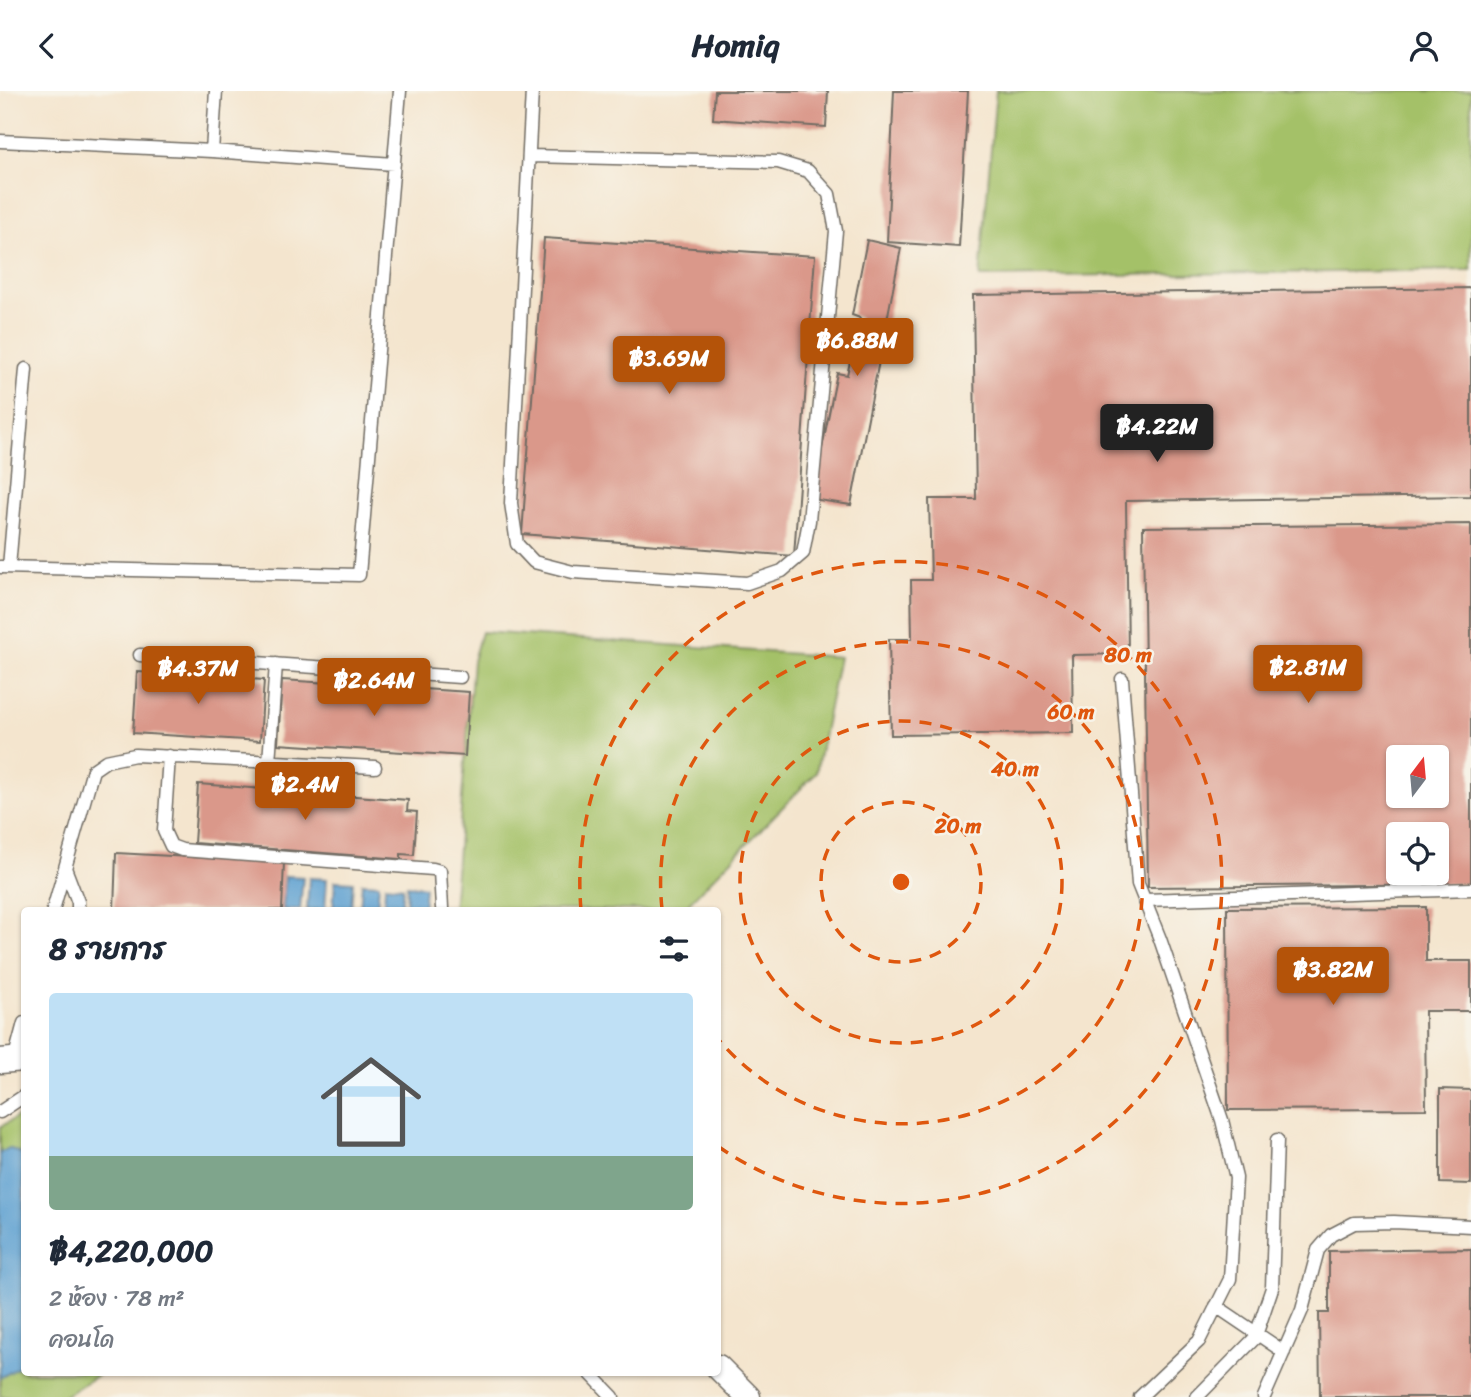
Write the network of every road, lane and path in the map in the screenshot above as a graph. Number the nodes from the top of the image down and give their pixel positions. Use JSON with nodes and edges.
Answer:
{"nodes":[{"id":1,"x":216,"y":91,"type":"edge"},
{"id":2,"x":400,"y":91,"type":"edge"},
{"id":3,"x":533,"y":91,"type":"edge"},
{"id":4,"x":0,"y":141,"type":"edge"},
{"id":5,"x":212,"y":151,"type":"junction"},
{"id":6,"x":529,"y":156,"type":"junction"},
{"id":7,"x":394,"y":164,"type":"junction"},
{"id":8,"x":26,"y":369,"type":"dead end"},
{"id":9,"x":4,"y":567,"type":"edge"},
{"id":10,"x":140,"y":655,"type":"dead end"},
{"id":11,"x":276,"y":664,"type":"junction"},
{"id":12,"x":460,"y":677,"type":"dead end"},
{"id":13,"x":1122,"y":679,"type":"dead end"},
{"id":14,"x":170,"y":756,"type":"junction"},
{"id":15,"x":269,"y":762,"type":"junction"},
{"id":16,"x":374,"y":768,"type":"dead end"},
{"id":17,"x":65,"y":867,"type":"junction"},
{"id":18,"x":1471,"y":889,"type":"edge"},
{"id":19,"x":1145,"y":900,"type":"junction"},
{"id":20,"x":55,"y":907,"type":"edge"},
{"id":21,"x":78,"y":907,"type":"edge"},
{"id":22,"x":442,"y":907,"type":"edge"},
{"id":23,"x":21,"y":1033,"type":"edge"},
{"id":24,"x":13,"y":1060,"type":"edge"},
{"id":25,"x":21,"y":1098,"type":"edge"},
{"id":26,"x":0,"y":1112,"type":"edge"},
{"id":27,"x":1277,"y":1140,"type":"dead end"},
{"id":28,"x":1471,"y":1226,"type":"edge"},
{"id":29,"x":1216,"y":1307,"type":"junction"},
{"id":30,"x":1257,"y":1334,"type":"junction"},
{"id":31,"x":1284,"y":1352,"type":"junction"},
{"id":32,"x":721,"y":1370,"type":"edge"},
{"id":33,"x":593,"y":1376,"type":"edge"},
{"id":34,"x":613,"y":1397,"type":"edge"},
{"id":35,"x":748,"y":1397,"type":"edge"},
{"id":36,"x":1140,"y":1397,"type":"edge"},
{"id":37,"x":1197,"y":1397,"type":"edge"},
{"id":38,"x":1264,"y":1397,"type":"edge"}],
"edges":[{"from":1,"to":5,"type":"lane"},
{"from":2,"to":7,"type":"lane"},
{"from":3,"to":6,"type":"lane"},
{"from":4,"to":5,"type":"lane"},
{"from":5,"to":7,"type":"lane"},
{"from":6,"to":6,"type":"lane"},
{"from":7,"to":9,"type":"lane"},
{"from":8,"to":9,"type":"lane"},
{"from":10,"to":11,"type":"lane"},
{"from":11,"to":12,"type":"lane"},
{"from":11,"to":15,"type":"lane"},
{"from":13,"to":19,"type":"lane"},
{"from":14,"to":15,"type":"lane"},
{"from":14,"to":17,"type":"lane"},
{"from":14,"to":22,"type":"lane"},
{"from":15,"to":16,"type":"lane"},
{"from":17,"to":20,"type":"lane"},
{"from":17,"to":21,"type":"lane"},
{"from":18,"to":19,"type":"lane"},
{"from":19,"to":29,"type":"lane"},
{"from":23,"to":24,"type":"lane"},
{"from":25,"to":26,"type":"lane"},
{"from":27,"to":30,"type":"lane"},
{"from":28,"to":31,"type":"lane"},
{"from":29,"to":30,"type":"lane"},
{"from":29,"to":36,"type":"lane"},
{"from":30,"to":31,"type":"lane"},
{"from":30,"to":37,"type":"lane"},
{"from":31,"to":38,"type":"lane"},
{"from":32,"to":35,"type":"street"},
{"from":33,"to":34,"type":"lane"}]}
